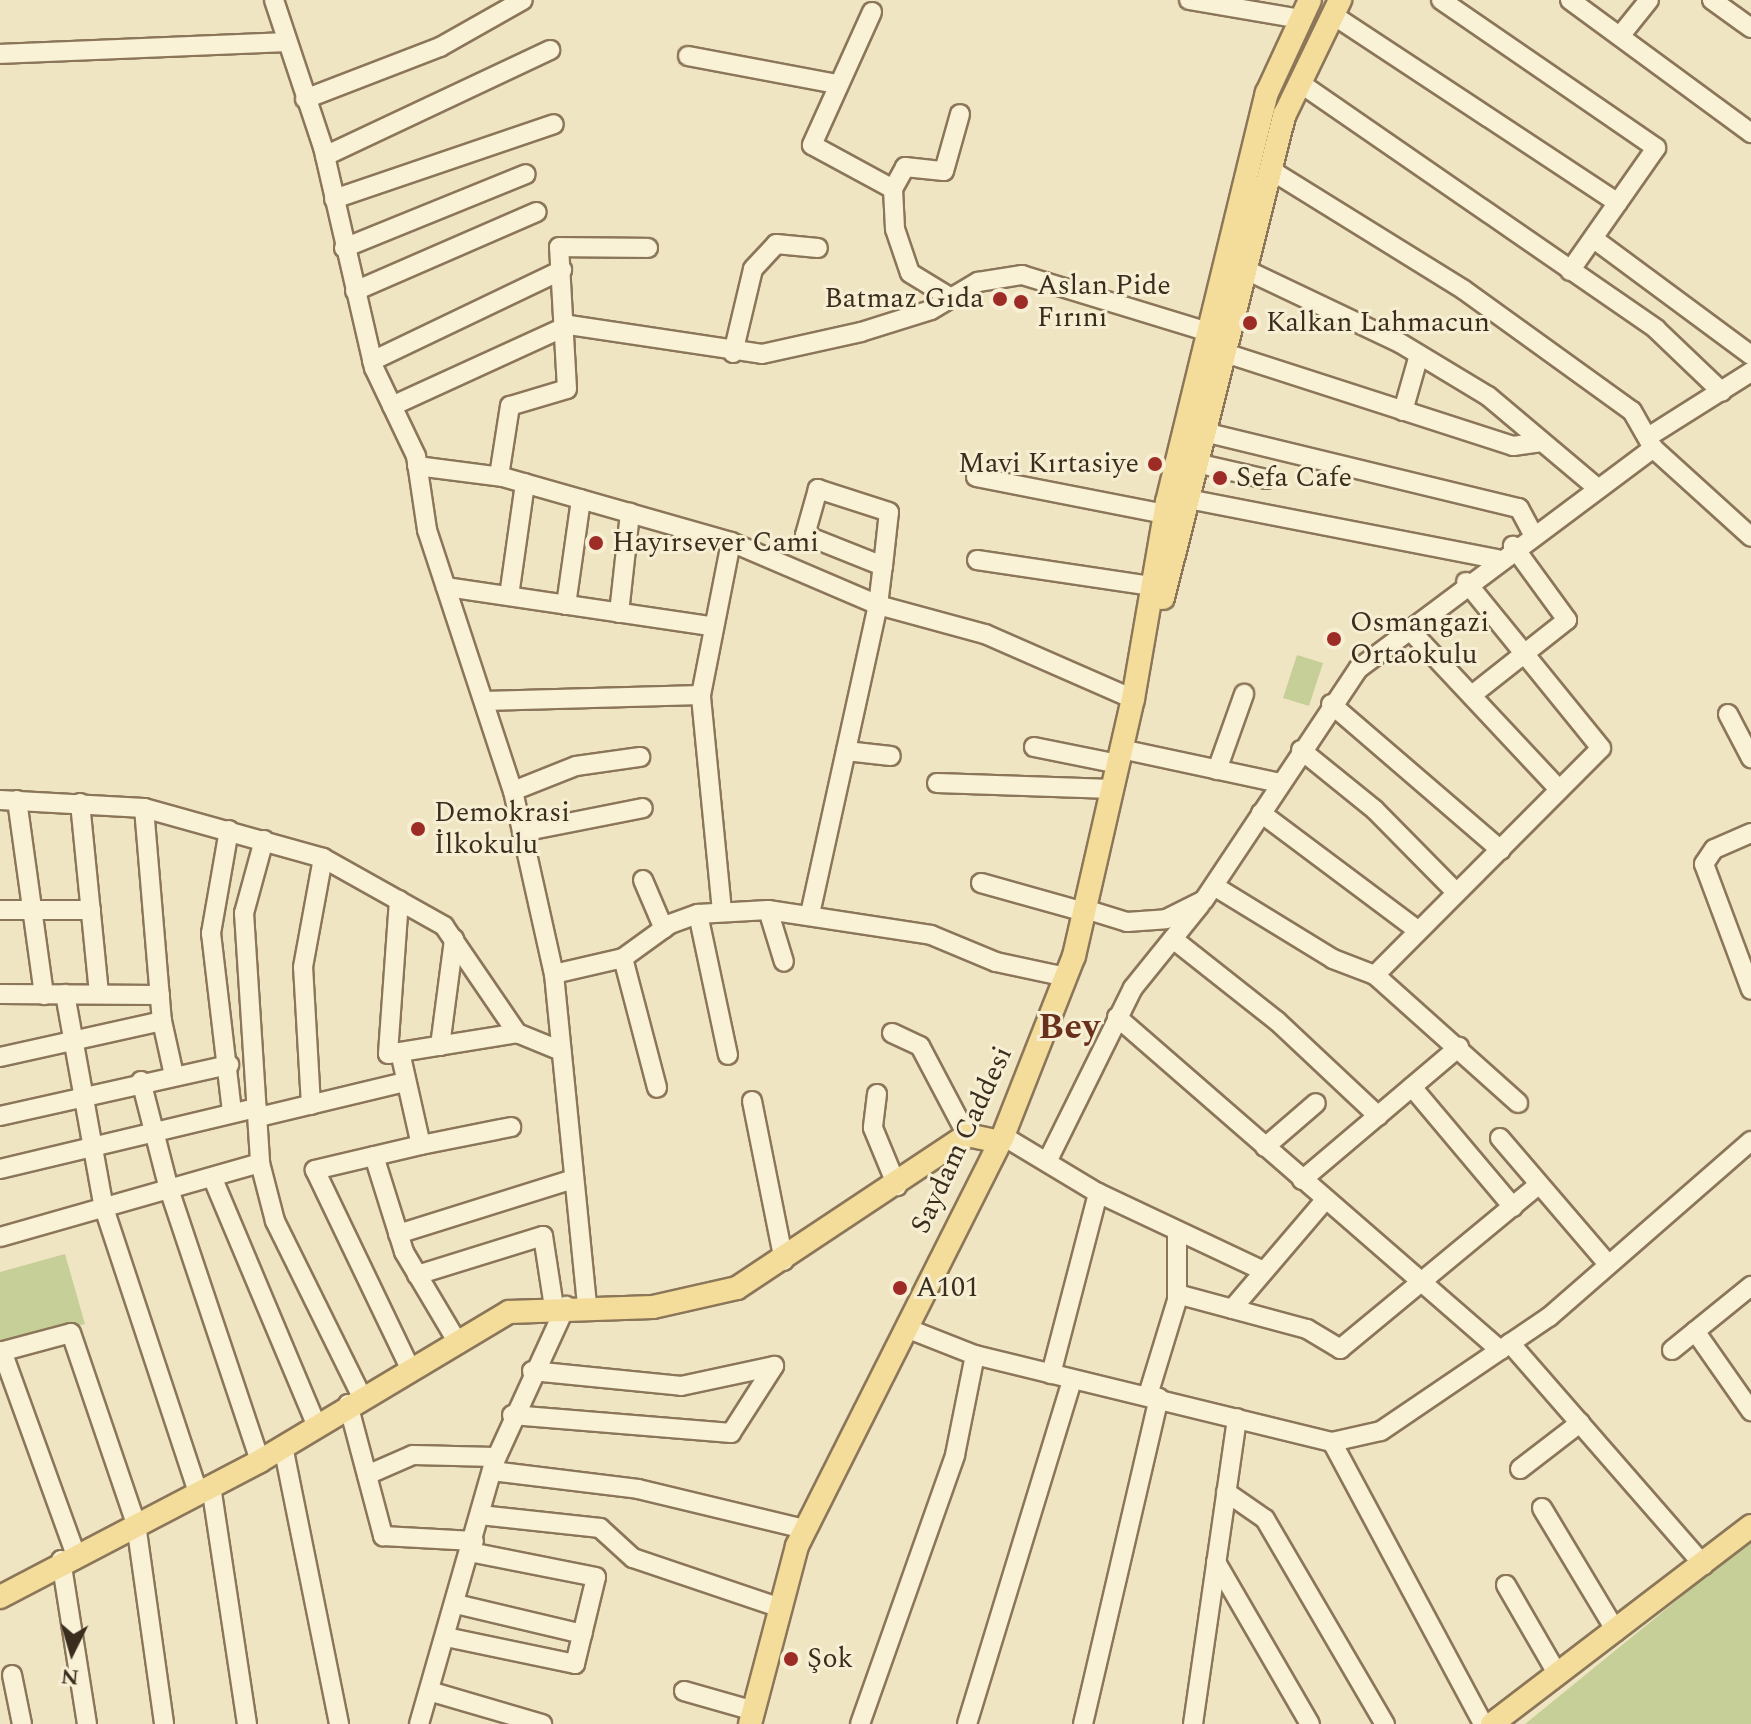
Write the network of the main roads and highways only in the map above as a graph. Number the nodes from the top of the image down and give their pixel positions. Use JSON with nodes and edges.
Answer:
{"nodes":[{"id":1,"x":1336,"y":7,"type":"edge"},
{"id":2,"x":1306,"y":10,"type":"edge"},
{"id":3,"x":1133,"y":699,"type":"junction"},
{"id":4,"x":1001,"y":1139,"type":"junction"},
{"id":5,"x":1751,"y":1526,"type":"edge"},
{"id":6,"x":1,"y":1593,"type":"edge"},
{"id":7,"x":752,"y":1718,"type":"edge"},
{"id":8,"x":1501,"y":1720,"type":"edge"}],
"edges":[{"from":1,"to":3,"type":"main road"},
{"from":2,"to":3,"type":"main road"},
{"from":3,"to":4,"type":"main road","name":"Saydam Caddesi"},
{"from":4,"to":6,"type":"main road"},
{"from":4,"to":7,"type":"main road","name":"Saydam Caddesi"},
{"from":5,"to":8,"type":"main road"}]}
